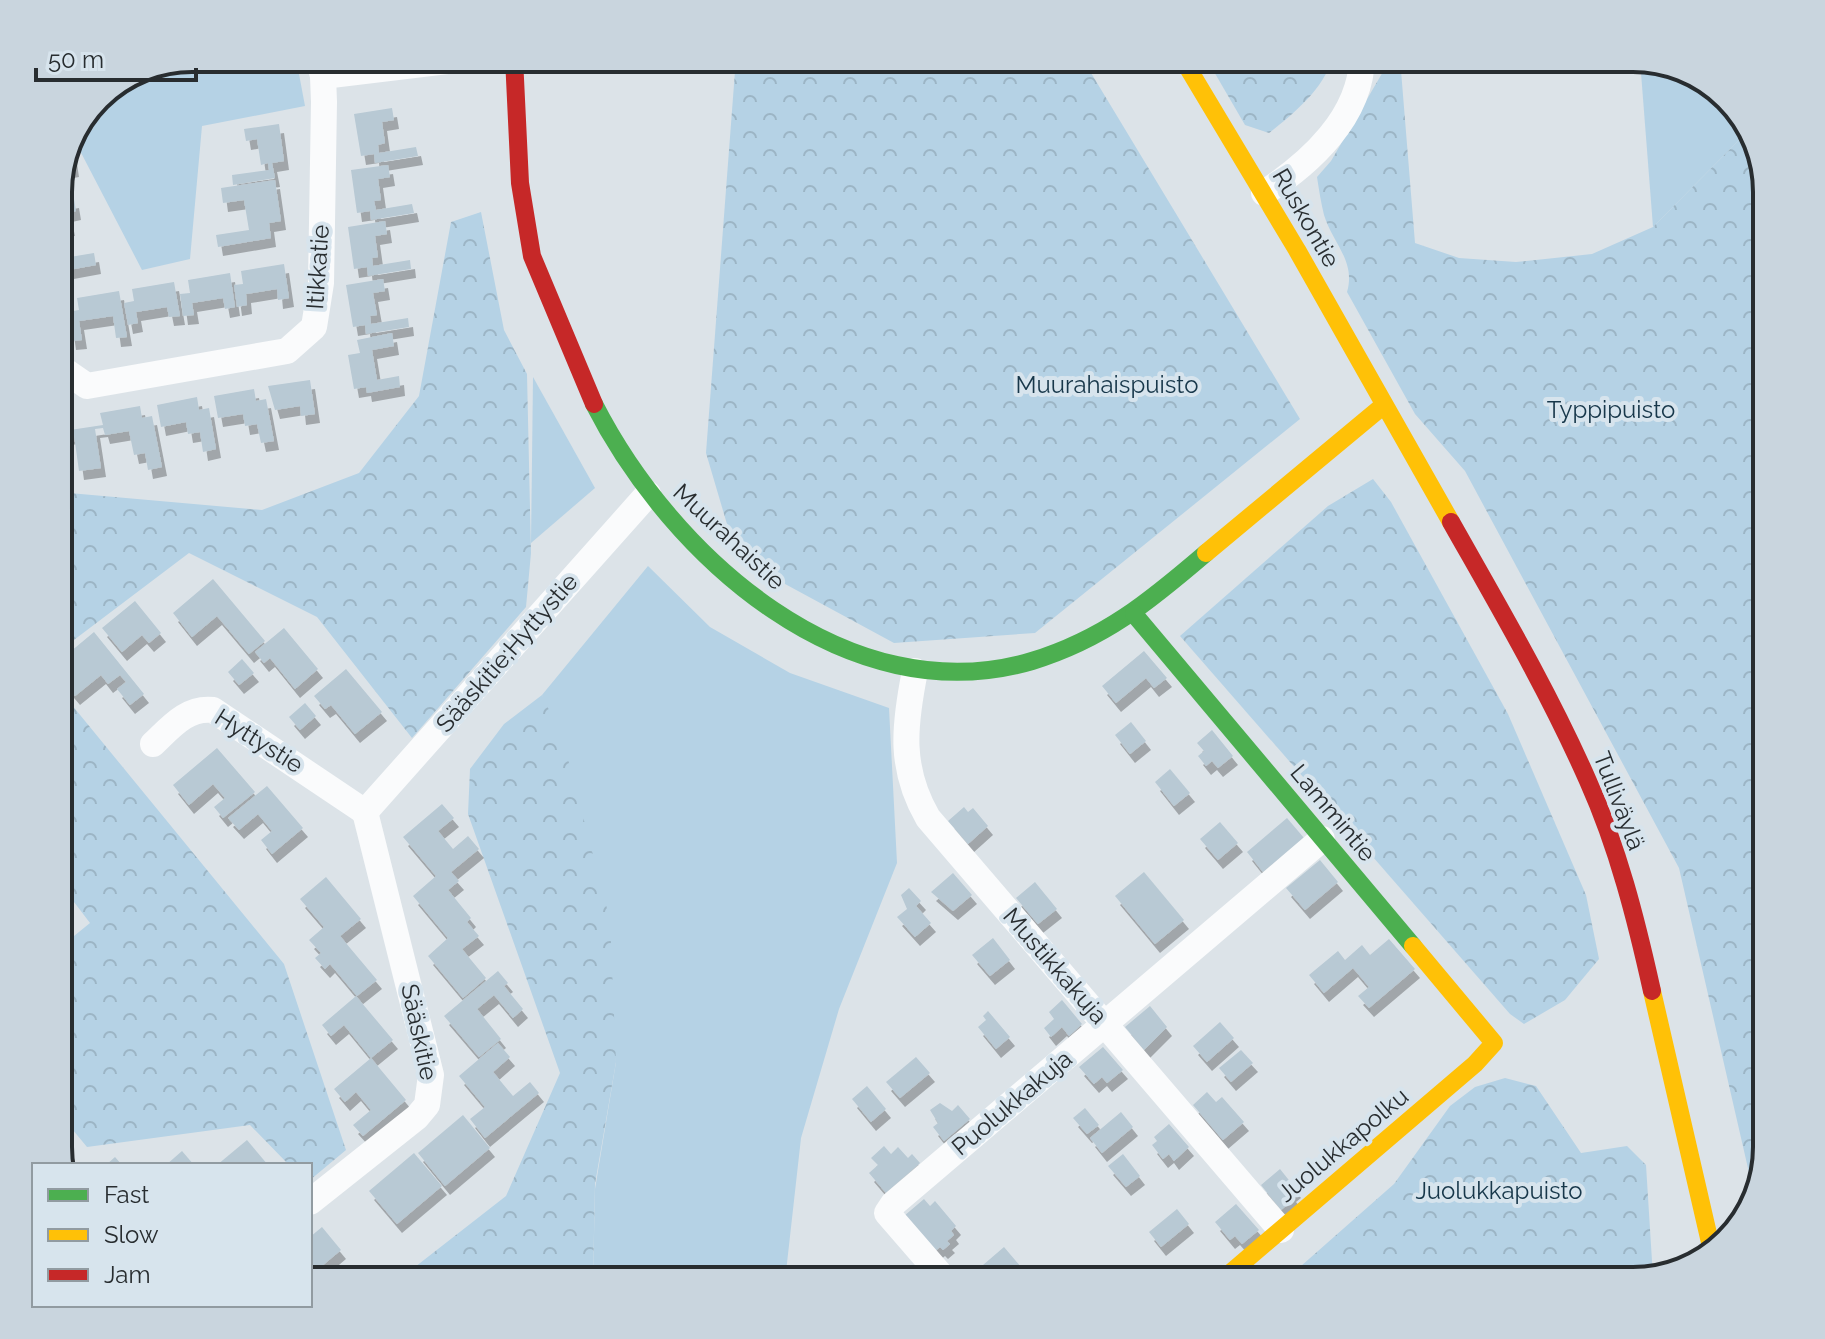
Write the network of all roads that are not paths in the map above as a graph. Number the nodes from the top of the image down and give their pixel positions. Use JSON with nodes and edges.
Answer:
{"nodes":[{"id":1,"x":321,"y":72,"type":"edge"},
{"id":2,"x":514,"y":72,"type":"edge"},
{"id":3,"x":1191,"y":72,"type":"edge"},
{"id":4,"x":1362,"y":72,"type":"edge"},
{"id":5,"x":1264,"y":193,"type":"junction"},
{"id":6,"x":72,"y":376,"type":"edge"},
{"id":7,"x":1384,"y":405,"type":"junction"},
{"id":8,"x":648,"y":494,"type":"junction"},
{"id":9,"x":1134,"y":614,"type":"junction"},
{"id":10,"x":915,"y":671,"type":"junction"},
{"id":11,"x":153,"y":744,"type":"dead end"},
{"id":12,"x":365,"y":812,"type":"junction"},
{"id":13,"x":1322,"y":839,"type":"junction"},
{"id":14,"x":1105,"y":1024,"type":"junction"},
{"id":15,"x":1494,"y":1043,"type":"joint"},
{"id":16,"x":312,"y":1200,"type":"edge"},
{"id":17,"x":1281,"y":1230,"type":"junction"},
{"id":18,"x":1709,"y":1239,"type":"edge"},
{"id":19,"x":934,"y":1267,"type":"edge"},
{"id":20,"x":1237,"y":1267,"type":"edge"}],
"edges":[{"from":1,"to":6,"type":"street","name":"Itikkatie"},
{"from":2,"to":8,"type":"street","name":"Muurahaistie"},
{"from":3,"to":5,"type":"street","name":"Ruskontie"},
{"from":4,"to":5,"type":"street"},
{"from":5,"to":7,"type":"street","name":"Ruskontie"},
{"from":7,"to":9,"type":"street","name":"Muurahaistie"},
{"from":7,"to":18,"type":"street","name":"Tulliväylä"},
{"from":8,"to":10,"type":"street","name":"Muurahaistie"},
{"from":8,"to":12,"type":"street","name":"Sääskitie;Hyttystie"},
{"from":9,"to":10,"type":"street","name":"Muurahaistie"},
{"from":9,"to":13,"type":"street","name":"Lammintie"},
{"from":10,"to":14,"type":"street","name":"Mustikkakuja"},
{"from":11,"to":12,"type":"street","name":"Hyttystie"},
{"from":12,"to":16,"type":"street","name":"Sääskitie"},
{"from":13,"to":14,"type":"street","name":"Puolukkakuja"},
{"from":13,"to":15,"type":"street","name":"Lammintie"},
{"from":14,"to":17,"type":"street","name":"Mustikkakuja"},
{"from":14,"to":19,"type":"street","name":"Puolukkakuja"},
{"from":15,"to":17,"type":"street","name":"Juolukkapolku"},
{"from":17,"to":20,"type":"street","name":"Juolukkapolku"}]}
